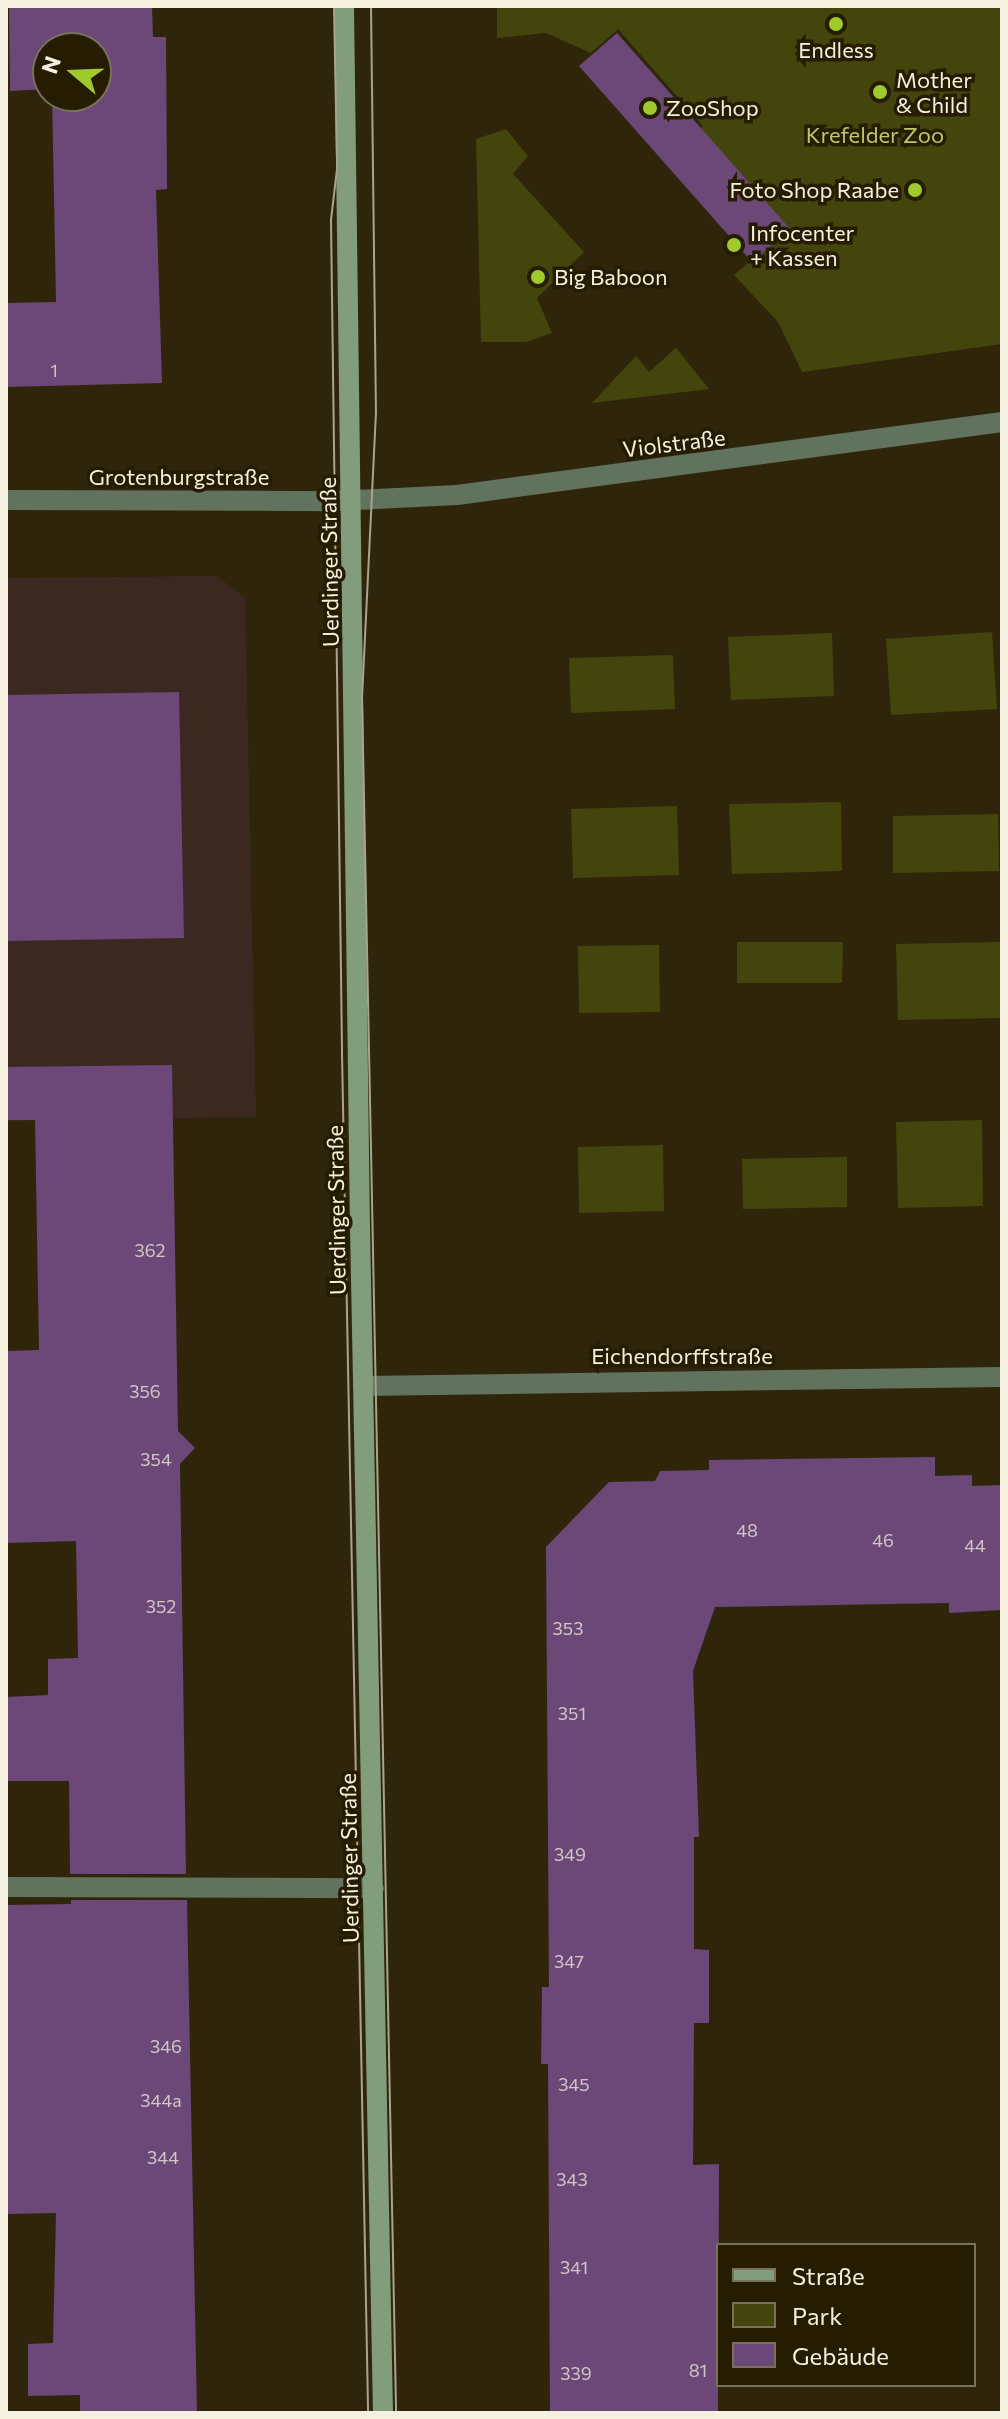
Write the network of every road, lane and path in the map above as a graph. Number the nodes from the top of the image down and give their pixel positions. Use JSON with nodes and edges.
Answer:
{"nodes":[{"id":1,"x":344,"y":6,"type":"edge"},
{"id":2,"x":1002,"y":422,"type":"edge"},
{"id":3,"x":6,"y":500,"type":"edge"},
{"id":4,"x":352,"y":500,"type":"junction"},
{"id":5,"x":1002,"y":1377,"type":"edge"},
{"id":6,"x":363,"y":1386,"type":"junction"},
{"id":7,"x":6,"y":1887,"type":"edge"},
{"id":8,"x":374,"y":1888,"type":"junction"},
{"id":9,"x":383,"y":2413,"type":"edge"}],
"edges":[{"from":1,"to":4,"type":"main road","name":"Uerdinger Straße"},
{"from":2,"to":4,"type":"street","name":"Violstraße"},
{"from":3,"to":4,"type":"street","name":"Grotenburgstraße"},
{"from":4,"to":6,"type":"main road","name":"Uerdinger Straße"},
{"from":5,"to":6,"type":"street","name":"Eichendorffstraße"},
{"from":6,"to":8,"type":"main road","name":"Uerdinger Straße"},
{"from":7,"to":8,"type":"street"},
{"from":8,"to":9,"type":"main road","name":"Uerdinger Straße"}]}
